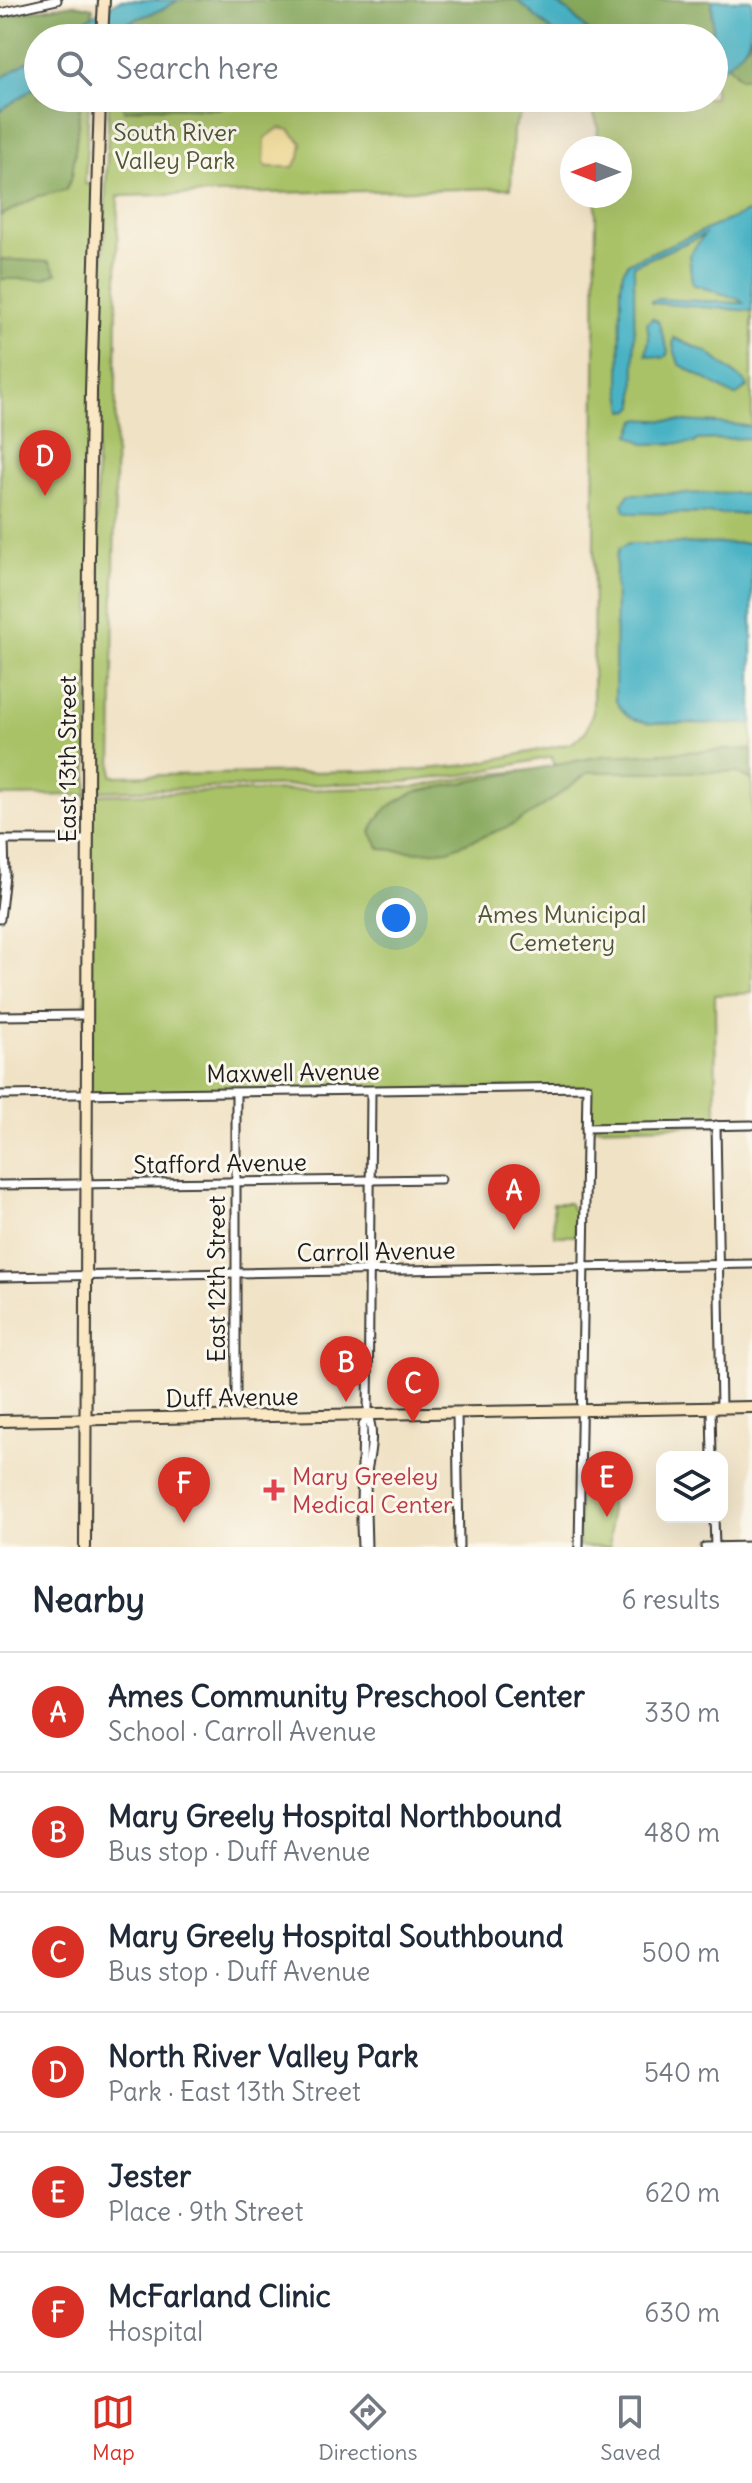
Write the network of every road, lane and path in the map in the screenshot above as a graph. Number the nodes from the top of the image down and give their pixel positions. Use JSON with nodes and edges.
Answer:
{"nodes":[{"id":1,"x":57,"y":0,"type":"edge"},
{"id":2,"x":104,"y":1,"type":"edge"},
{"id":3,"x":0,"y":13,"type":"edge"},
{"id":4,"x":103,"y":24,"type":"edge"},
{"id":5,"x":100,"y":112,"type":"edge"},
{"id":6,"x":2,"y":840,"type":"edge"},
{"id":7,"x":86,"y":840,"type":"junction"},
{"id":8,"x":0,"y":919,"type":"edge"},
{"id":9,"x":86,"y":1015,"type":"junction"},
{"id":10,"x":0,"y":1016,"type":"edge"},
{"id":11,"x":371,"y":1091,"type":"junction"},
{"id":12,"x":236,"y":1093,"type":"junction"},
{"id":13,"x":0,"y":1095,"type":"edge"},
{"id":14,"x":85,"y":1096,"type":"junction"},
{"id":15,"x":716,"y":1125,"type":"junction"},
{"id":16,"x":752,"y":1125,"type":"edge"},
{"id":17,"x":586,"y":1128,"type":"junction"},
{"id":18,"x":441,"y":1179,"type":"dead end"},
{"id":19,"x":370,"y":1180,"type":"junction"},
{"id":20,"x":236,"y":1181,"type":"junction"},
{"id":21,"x":0,"y":1185,"type":"edge"},
{"id":22,"x":85,"y":1186,"type":"junction"},
{"id":23,"x":752,"y":1264,"type":"edge"},
{"id":24,"x":719,"y":1265,"type":"junction"},
{"id":25,"x":584,"y":1267,"type":"junction"},
{"id":26,"x":370,"y":1271,"type":"junction"},
{"id":27,"x":236,"y":1274,"type":"junction"},
{"id":28,"x":0,"y":1277,"type":"edge"},
{"id":29,"x":85,"y":1278,"type":"junction"},
{"id":30,"x":752,"y":1407,"type":"edge"},
{"id":31,"x":716,"y":1408,"type":"junction"},
{"id":32,"x":579,"y":1411,"type":"junction"},
{"id":33,"x":457,"y":1413,"type":"junction"},
{"id":34,"x":368,"y":1415,"type":"junction"},
{"id":35,"x":236,"y":1417,"type":"junction"},
{"id":36,"x":84,"y":1420,"type":"junction"},
{"id":37,"x":0,"y":1421,"type":"edge"},
{"id":38,"x":712,"y":1451,"type":"edge"},
{"id":39,"x":364,"y":1507,"type":"junction"},
{"id":40,"x":714,"y":1523,"type":"edge"},
{"id":41,"x":752,"y":1546,"type":"edge"},
{"id":42,"x":85,"y":1547,"type":"edge"},
{"id":43,"x":365,"y":1547,"type":"edge"},
{"id":44,"x":459,"y":1547,"type":"edge"},
{"id":45,"x":579,"y":1547,"type":"edge"},
{"id":46,"x":705,"y":1547,"type":"edge"},
{"id":47,"x":715,"y":1547,"type":"edge"}],
"edges":[{"from":1,"to":3,"type":"street"},
{"from":2,"to":4,"type":"main road"},
{"from":5,"to":7,"type":"main road","name":"East 13th Street"},
{"from":6,"to":7,"type":"street"},
{"from":6,"to":8,"type":"street"},
{"from":7,"to":9,"type":"main road","name":"East 13th Street"},
{"from":9,"to":10,"type":"street"},
{"from":9,"to":14,"type":"main road","name":"East 13th Street"},
{"from":11,"to":12,"type":"street","name":"Maxwell Avenue"},
{"from":11,"to":17,"type":"street","name":"Maxwell Avenue"},
{"from":11,"to":19,"type":"street"},
{"from":12,"to":14,"type":"street","name":"Maxwell Avenue"},
{"from":12,"to":20,"type":"street","name":"East 12th Street"},
{"from":13,"to":14,"type":"street","name":"Maxwell Avenue"},
{"from":14,"to":22,"type":"main road","name":"East 13th Street"},
{"from":15,"to":16,"type":"street"},
{"from":15,"to":17,"type":"street"},
{"from":15,"to":24,"type":"street"},
{"from":17,"to":25,"type":"street"},
{"from":18,"to":19,"type":"street","name":"Stafford Avenue"},
{"from":19,"to":20,"type":"street","name":"Stafford Avenue"},
{"from":19,"to":26,"type":"street"},
{"from":20,"to":22,"type":"street","name":"Stafford Avenue"},
{"from":20,"to":27,"type":"street","name":"East 12th Street"},
{"from":21,"to":22,"type":"street","name":"Stafford Avenue"},
{"from":22,"to":29,"type":"main road","name":"East 13th Street"},
{"from":23,"to":24,"type":"street","name":"Carroll Avenue"},
{"from":24,"to":25,"type":"street","name":"Carroll Avenue"},
{"from":24,"to":31,"type":"street"},
{"from":25,"to":26,"type":"street","name":"Carroll Avenue"},
{"from":25,"to":32,"type":"street"},
{"from":26,"to":27,"type":"street","name":"Carroll Avenue"},
{"from":26,"to":34,"type":"street"},
{"from":27,"to":29,"type":"street","name":"Carroll Avenue"},
{"from":27,"to":35,"type":"street","name":"East 12th Street"},
{"from":28,"to":29,"type":"street","name":"Carroll Avenue"},
{"from":29,"to":36,"type":"main road","name":"East 13th Street"},
{"from":30,"to":31,"type":"main road","name":"Duff Avenue"},
{"from":31,"to":32,"type":"main road","name":"Duff Avenue"},
{"from":31,"to":38,"type":"street"},
{"from":32,"to":33,"type":"main road","name":"Duff Avenue"},
{"from":32,"to":45,"type":"street"},
{"from":33,"to":34,"type":"main road","name":"Duff Avenue"},
{"from":33,"to":44,"type":"street"},
{"from":34,"to":35,"type":"main road","name":"Duff Avenue"},
{"from":34,"to":39,"type":"street"},
{"from":35,"to":36,"type":"main road","name":"Duff Avenue"},
{"from":36,"to":37,"type":"main road","name":"Duff Avenue"},
{"from":36,"to":42,"type":"main road","name":"East 13th Street"},
{"from":39,"to":43,"type":"street"},
{"from":39,"to":43,"type":"street"},
{"from":40,"to":47,"type":"street"},
{"from":41,"to":47,"type":"street"},
{"from":46,"to":47,"type":"street"}]}
